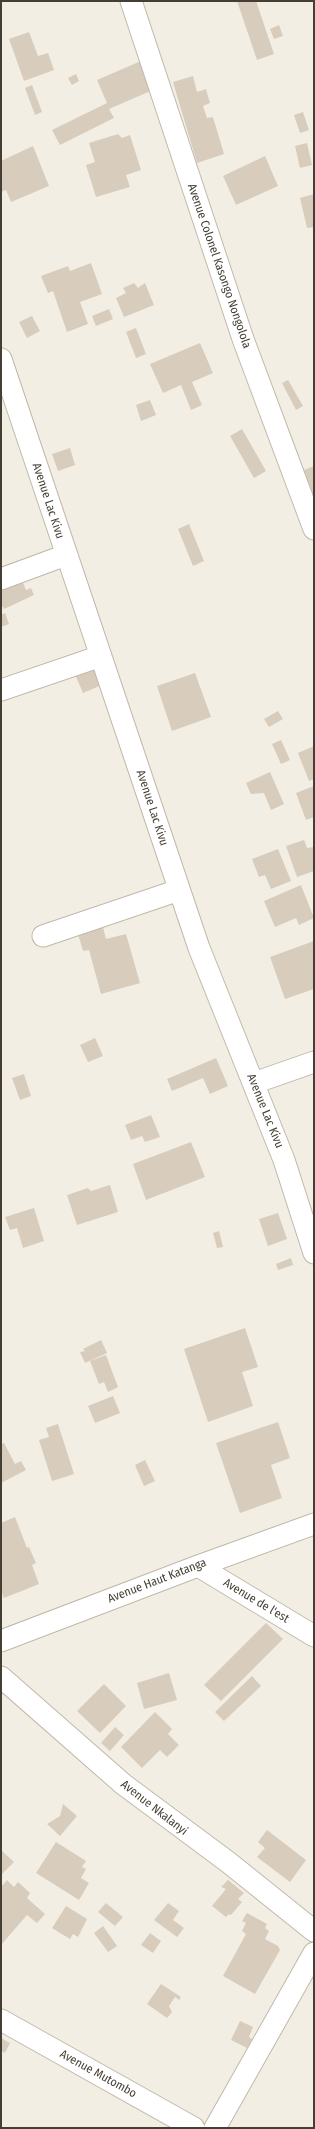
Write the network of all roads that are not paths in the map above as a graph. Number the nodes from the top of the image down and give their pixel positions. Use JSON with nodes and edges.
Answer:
{"nodes":[{"id":1,"x":131,"y":1,"type":"edge"},
{"id":2,"x":1,"y":359,"type":"edge"},
{"id":3,"x":9,"y":408,"type":"edge"},
{"id":4,"x":314,"y":529,"type":"edge"},
{"id":5,"x":66,"y":555,"type":"junction"},
{"id":6,"x":1,"y":579,"type":"edge"},
{"id":7,"x":101,"y":656,"type":"junction"},
{"id":8,"x":1,"y":690,"type":"edge"},
{"id":9,"x":179,"y":890,"type":"junction"},
{"id":10,"x":43,"y":936,"type":"dead end"},
{"id":11,"x":314,"y":1062,"type":"edge"},
{"id":12,"x":254,"y":1083,"type":"junction"},
{"id":13,"x":314,"y":1253,"type":"edge"},
{"id":14,"x":314,"y":1524,"type":"edge"},
{"id":15,"x":198,"y":1566,"type":"junction"},
{"id":16,"x":314,"y":1636,"type":"edge"},
{"id":17,"x":1,"y":1641,"type":"edge"},
{"id":18,"x":1,"y":1677,"type":"edge"},
{"id":19,"x":314,"y":1931,"type":"edge"},
{"id":20,"x":314,"y":1953,"type":"edge"},
{"id":21,"x":1,"y":2020,"type":"edge"},
{"id":22,"x":194,"y":2128,"type":"edge"},
{"id":23,"x":215,"y":2128,"type":"edge"}],
"edges":[{"from":1,"to":4,"type":"street","name":"Avenue Colonel Kasongo Nongolola"},
{"from":2,"to":3,"type":"street","name":"Avenue Lac Kivu"},
{"from":3,"to":5,"type":"street","name":"Avenue Lac Kivu"},
{"from":5,"to":6,"type":"street"},
{"from":5,"to":7,"type":"street","name":"Avenue Lac Kivu"},
{"from":7,"to":8,"type":"street"},
{"from":7,"to":9,"type":"street","name":"Avenue Lac Kivu"},
{"from":9,"to":10,"type":"street"},
{"from":9,"to":12,"type":"street","name":"Avenue Lac Kivu"},
{"from":11,"to":12,"type":"street"},
{"from":12,"to":13,"type":"street","name":"Avenue Lac Kivu"},
{"from":14,"to":15,"type":"street","name":"Avenue Haut Katanga"},
{"from":15,"to":16,"type":"street","name":"Avenue de l'est"},
{"from":15,"to":17,"type":"street","name":"Avenue Haut Katanga"},
{"from":18,"to":19,"type":"street","name":"Avenue Nkalanyi"},
{"from":20,"to":23,"type":"street"},
{"from":21,"to":22,"type":"street","name":"Avenue Mutombo"}]}
